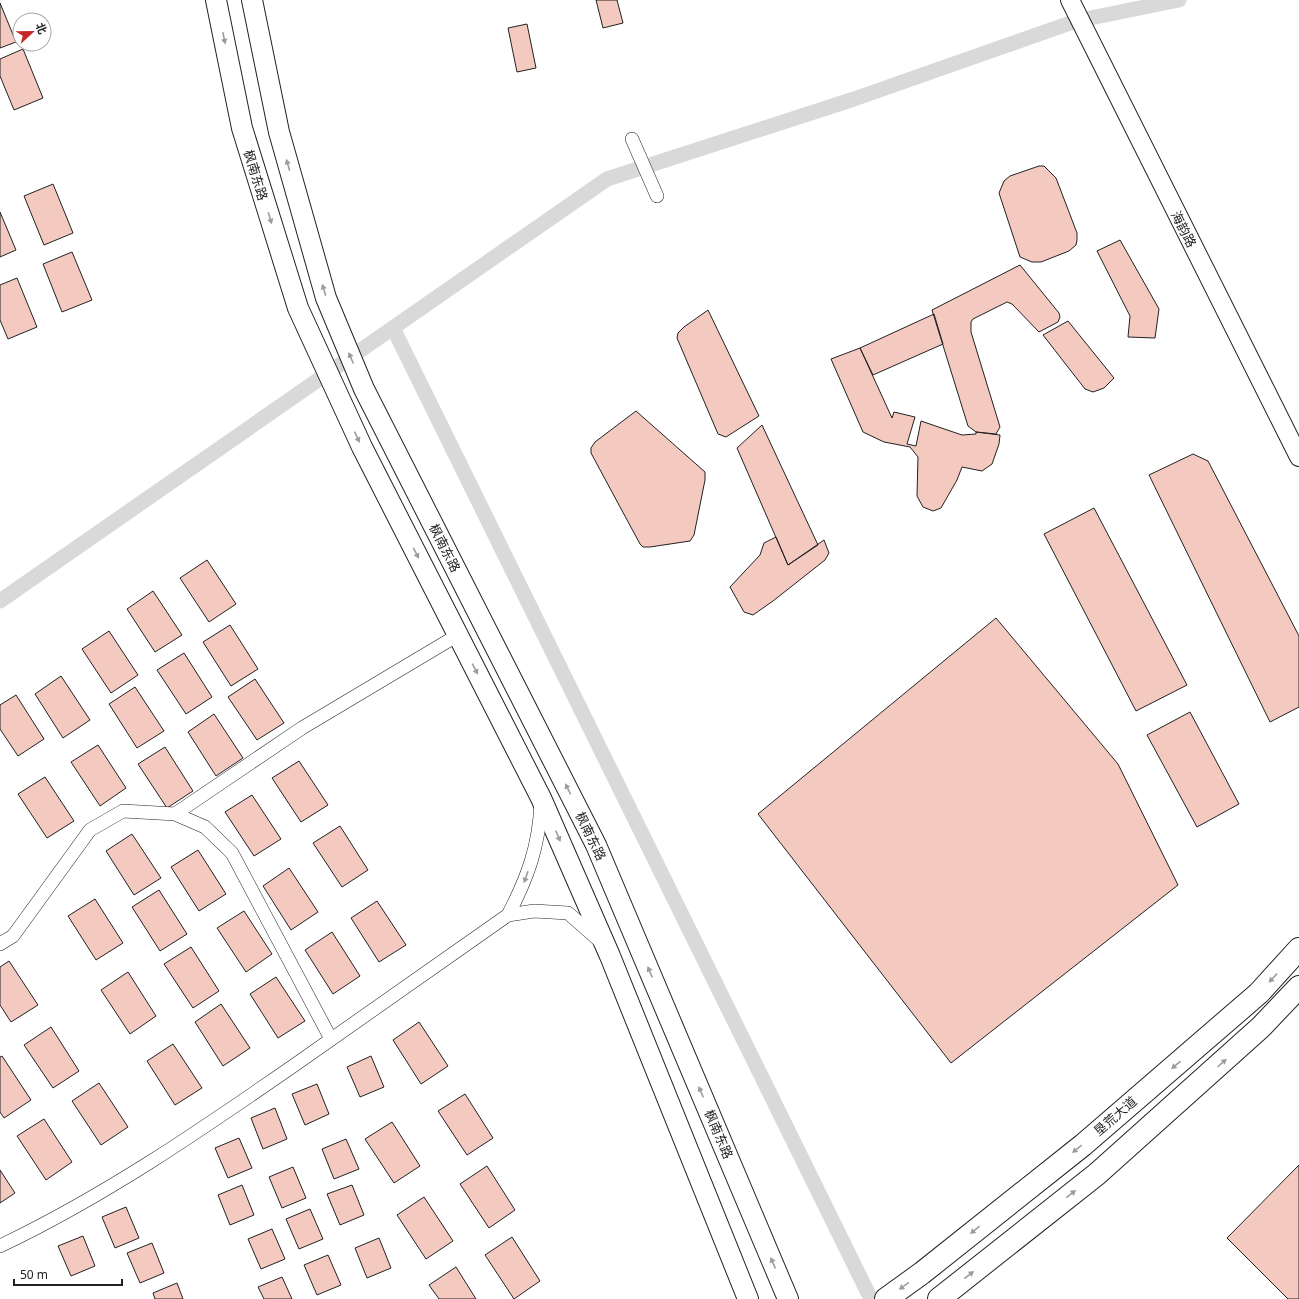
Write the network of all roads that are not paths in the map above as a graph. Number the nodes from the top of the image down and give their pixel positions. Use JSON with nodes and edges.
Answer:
{"nodes":[{"id":1,"x":216,"y":0,"type":"edge"},
{"id":2,"x":252,"y":0,"type":"edge"},
{"id":3,"x":1070,"y":0,"type":"edge"},
{"id":4,"x":632,"y":138,"type":"dead end"},
{"id":5,"x":657,"y":196,"type":"dead end"},
{"id":6,"x":1299,"y":457,"type":"edge"},
{"id":7,"x":458,"y":635,"type":"junction"},
{"id":8,"x":541,"y":798,"type":"junction"},
{"id":9,"x":175,"y":814,"type":"junction"},
{"id":10,"x":508,"y":914,"type":"junction"},
{"id":11,"x":0,"y":944,"type":"edge"},
{"id":12,"x":605,"y":945,"type":"junction"},
{"id":13,"x":1299,"y":949,"type":"edge"},
{"id":14,"x":1299,"y":987,"type":"edge"},
{"id":15,"x":331,"y":1039,"type":"junction"},
{"id":16,"x":0,"y":1246,"type":"edge"},
{"id":17,"x":748,"y":1299,"type":"edge"},
{"id":18,"x":788,"y":1299,"type":"edge"},
{"id":19,"x":886,"y":1299,"type":"edge"},
{"id":20,"x":938,"y":1299,"type":"edge"}],
"edges":[{"from":1,"to":7,"type":"main road","name":"枫南东路","one_way":true},
{"from":18,"to":2,"type":"main road","name":"枫南东路","one_way":true},
{"from":3,"to":6,"type":"main road","name":"海韵路"},
{"from":4,"to":5,"type":"street"},
{"from":7,"to":8,"type":"main road","one_way":true},
{"from":7,"to":9,"type":"street"},
{"from":8,"to":10,"type":"street","one_way":true},
{"from":8,"to":12,"type":"main road","one_way":true},
{"from":9,"to":11,"type":"street"},
{"from":9,"to":15,"type":"street"},
{"from":10,"to":12,"type":"street"},
{"from":10,"to":15,"type":"street"},
{"from":12,"to":17,"type":"main road"},
{"from":13,"to":19,"type":"highway","name":"垦荒大道","one_way":true},
{"from":20,"to":14,"type":"highway","one_way":true},
{"from":15,"to":16,"type":"street"}]}
